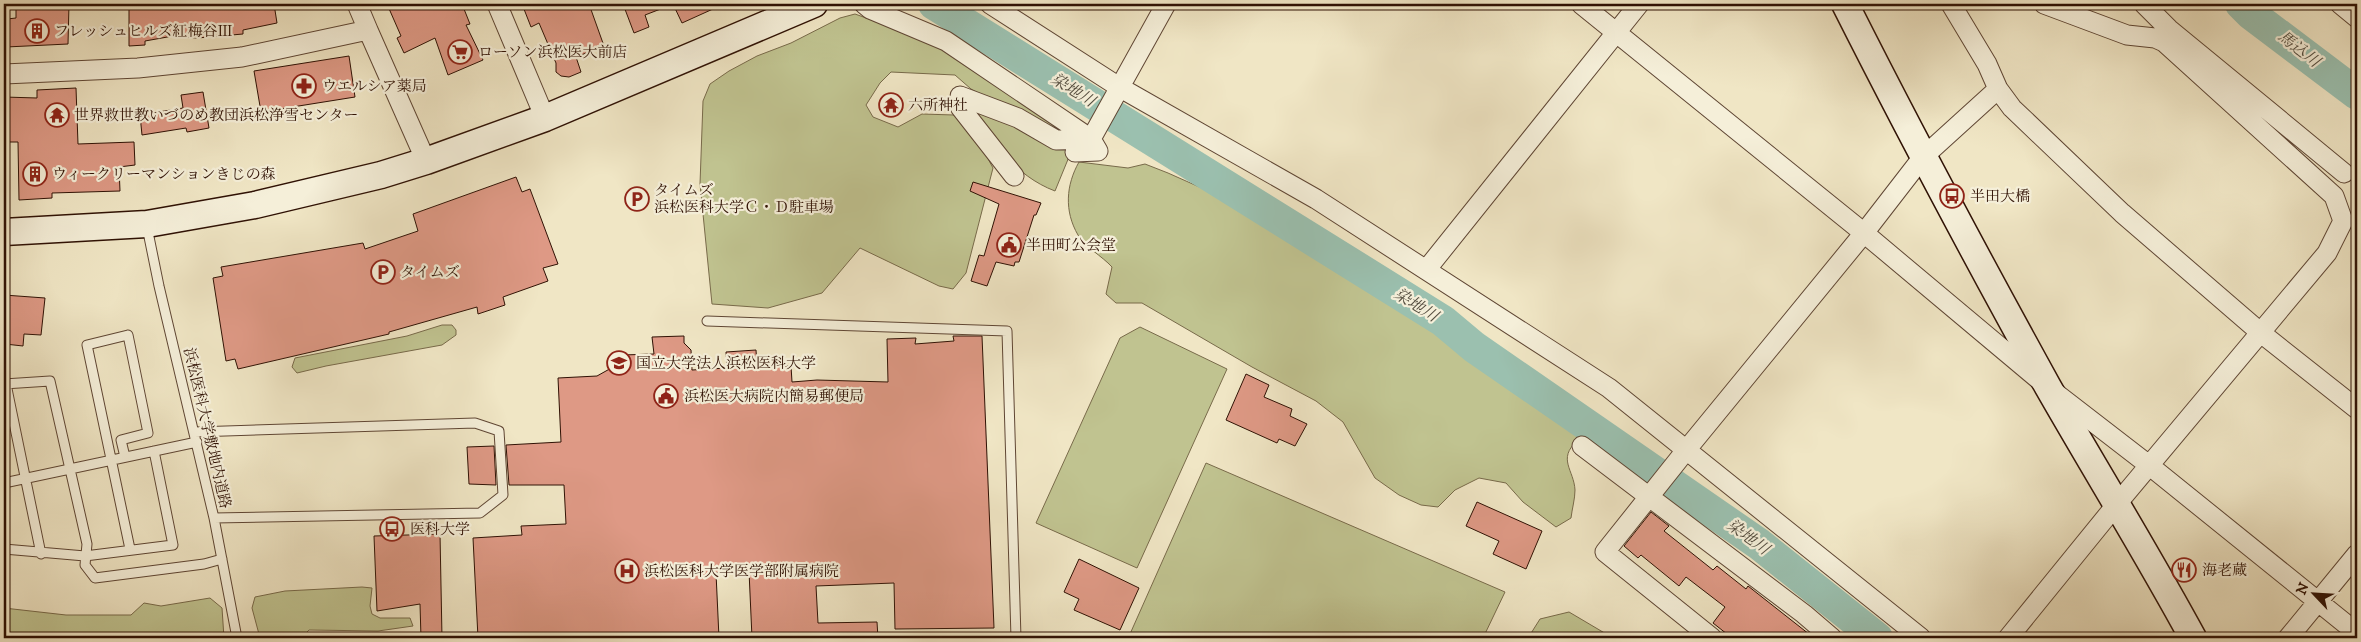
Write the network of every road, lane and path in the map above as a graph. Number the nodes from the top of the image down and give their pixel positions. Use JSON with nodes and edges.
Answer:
{"nodes":[{"id":1,"x":357,"y":4,"type":"edge"},
{"id":2,"x":497,"y":4,"type":"edge"},
{"id":3,"x":814,"y":4,"type":"edge"},
{"id":4,"x":864,"y":4,"type":"edge"},
{"id":5,"x":990,"y":4,"type":"edge"},
{"id":6,"x":1166,"y":4,"type":"edge"},
{"id":7,"x":1581,"y":4,"type":"edge"},
{"id":8,"x":1639,"y":4,"type":"edge"},
{"id":9,"x":1845,"y":4,"type":"edge"},
{"id":10,"x":1951,"y":4,"type":"edge"},
{"id":11,"x":2044,"y":4,"type":"edge"},
{"id":12,"x":2144,"y":4,"type":"edge"},
{"id":13,"x":2340,"y":4,"type":"edge"},
{"id":14,"x":2357,"y":18,"type":"edge"},
{"id":15,"x":368,"y":30,"type":"junction"},
{"id":16,"x":1615,"y":33,"type":"junction"},
{"id":17,"x":4,"y":74,"type":"edge"},
{"id":18,"x":1998,"y":89,"type":"junction"},
{"id":19,"x":1117,"y":90,"type":"junction"},
{"id":20,"x":545,"y":118,"type":"junction"},
{"id":21,"x":1093,"y":136,"type":"junction"},
{"id":22,"x":1075,"y":152,"type":"dead end"},
{"id":23,"x":1922,"y":158,"type":"junction"},
{"id":24,"x":426,"y":161,"type":"junction"},
{"id":25,"x":2344,"y":173,"type":"dead end"},
{"id":26,"x":1014,"y":176,"type":"dead end"},
{"id":27,"x":147,"y":224,"type":"junction"},
{"id":28,"x":4,"y":232,"type":"edge"},
{"id":29,"x":1864,"y":233,"type":"junction"},
{"id":30,"x":1426,"y":270,"type":"junction"},
{"id":31,"x":707,"y":321,"type":"dead end"},
{"id":32,"x":2261,"y":333,"type":"junction"},
{"id":33,"x":5,"y":384,"type":"edge"},
{"id":34,"x":2049,"y":388,"type":"junction"},
{"id":35,"x":2357,"y":409,"type":"edge"},
{"id":36,"x":195,"y":432,"type":"junction"},
{"id":37,"x":197,"y":442,"type":"junction"},
{"id":38,"x":1582,"y":446,"type":"dead end"},
{"id":39,"x":1686,"y":449,"type":"junction"},
{"id":40,"x":154,"y":451,"type":"junction"},
{"id":41,"x":125,"y":457,"type":"junction"},
{"id":42,"x":110,"y":460,"type":"junction"},
{"id":43,"x":2150,"y":466,"type":"junction"},
{"id":44,"x":70,"y":469,"type":"junction"},
{"id":45,"x":27,"y":478,"type":"junction"},
{"id":46,"x":4,"y":483,"type":"edge"},
{"id":47,"x":1649,"y":497,"type":"junction"},
{"id":48,"x":2116,"y":505,"type":"junction"},
{"id":49,"x":214,"y":518,"type":"junction"},
{"id":50,"x":4,"y":549,"type":"edge"},
{"id":51,"x":130,"y":549,"type":"junction"},
{"id":52,"x":41,"y":554,"type":"junction"},
{"id":53,"x":2357,"y":554,"type":"edge"},
{"id":54,"x":85,"y":556,"type":"junction"},
{"id":55,"x":222,"y":559,"type":"junction"},
{"id":56,"x":2319,"y":602,"type":"junction"},
{"id":57,"x":2357,"y":633,"type":"edge"},
{"id":58,"x":237,"y":638,"type":"edge"},
{"id":59,"x":1016,"y":638,"type":"edge"},
{"id":60,"x":1712,"y":638,"type":"edge"},
{"id":61,"x":1832,"y":638,"type":"edge"},
{"id":62,"x":1921,"y":638,"type":"edge"},
{"id":63,"x":2008,"y":638,"type":"edge"},
{"id":64,"x":2193,"y":638,"type":"edge"},
{"id":65,"x":2288,"y":638,"type":"edge"}],
"edges":[{"from":1,"to":15,"type":"street"},
{"from":2,"to":20,"type":"street"},
{"from":3,"to":20,"type":"street"},
{"from":4,"to":21,"type":"street"},
{"from":5,"to":19,"type":"street"},
{"from":6,"to":19,"type":"street"},
{"from":7,"to":16,"type":"street"},
{"from":8,"to":16,"type":"street"},
{"from":9,"to":23,"type":"street"},
{"from":10,"to":18,"type":"street"},
{"from":11,"to":32,"type":"street"},
{"from":12,"to":25,"type":"street"},
{"from":13,"to":14,"type":"street"},
{"from":15,"to":17,"type":"street"},
{"from":15,"to":24,"type":"street"},
{"from":16,"to":29,"type":"street"},
{"from":16,"to":30,"type":"street"},
{"from":18,"to":23,"type":"street"},
{"from":18,"to":32,"type":"street"},
{"from":19,"to":21,"type":"street"},
{"from":19,"to":30,"type":"street"},
{"from":20,"to":24,"type":"street"},
{"from":21,"to":22,"type":"street"},
{"from":21,"to":26,"type":"street"},
{"from":23,"to":29,"type":"street"},
{"from":23,"to":34,"type":"street"},
{"from":24,"to":27,"type":"street"},
{"from":27,"to":28,"type":"street"},
{"from":27,"to":36,"type":"lane","name":"浜松医科大学敷地内道路"},
{"from":29,"to":34,"type":"street"},
{"from":29,"to":39,"type":"street"},
{"from":30,"to":39,"type":"street"},
{"from":31,"to":59,"type":"lane"},
{"from":32,"to":35,"type":"street"},
{"from":32,"to":43,"type":"street"},
{"from":33,"to":44,"type":"lane"},
{"from":33,"to":45,"type":"lane"},
{"from":34,"to":43,"type":"street"},
{"from":34,"to":48,"type":"street"},
{"from":36,"to":37,"type":"lane","name":"浜松医科大学敷地内道路"},
{"from":36,"to":49,"type":"lane"},
{"from":37,"to":40,"type":"lane"},
{"from":37,"to":49,"type":"lane","name":"浜松医科大学敷地内道路"},
{"from":38,"to":47,"type":"street"},
{"from":39,"to":47,"type":"street"},
{"from":39,"to":62,"type":"street"},
{"from":40,"to":41,"type":"lane"},
{"from":40,"to":51,"type":"lane"},
{"from":41,"to":42,"type":"lane"},
{"from":41,"to":42,"type":"lane"},
{"from":42,"to":44,"type":"lane"},
{"from":42,"to":51,"type":"lane"},
{"from":43,"to":48,"type":"street"},
{"from":43,"to":56,"type":"street"},
{"from":44,"to":45,"type":"lane"},
{"from":44,"to":54,"type":"lane"},
{"from":45,"to":46,"type":"lane"},
{"from":45,"to":52,"type":"lane"},
{"from":47,"to":60,"type":"street"},
{"from":47,"to":61,"type":"street"},
{"from":48,"to":63,"type":"street"},
{"from":48,"to":64,"type":"street"},
{"from":49,"to":55,"type":"lane","name":"浜松医科大学敷地内道路"},
{"from":50,"to":52,"type":"lane"},
{"from":51,"to":54,"type":"lane"},
{"from":52,"to":54,"type":"lane"},
{"from":53,"to":56,"type":"street"},
{"from":54,"to":55,"type":"lane"},
{"from":55,"to":58,"type":"lane","name":"浜松医科大学敷地内道路"},
{"from":56,"to":57,"type":"street"},
{"from":56,"to":65,"type":"street"}]}
